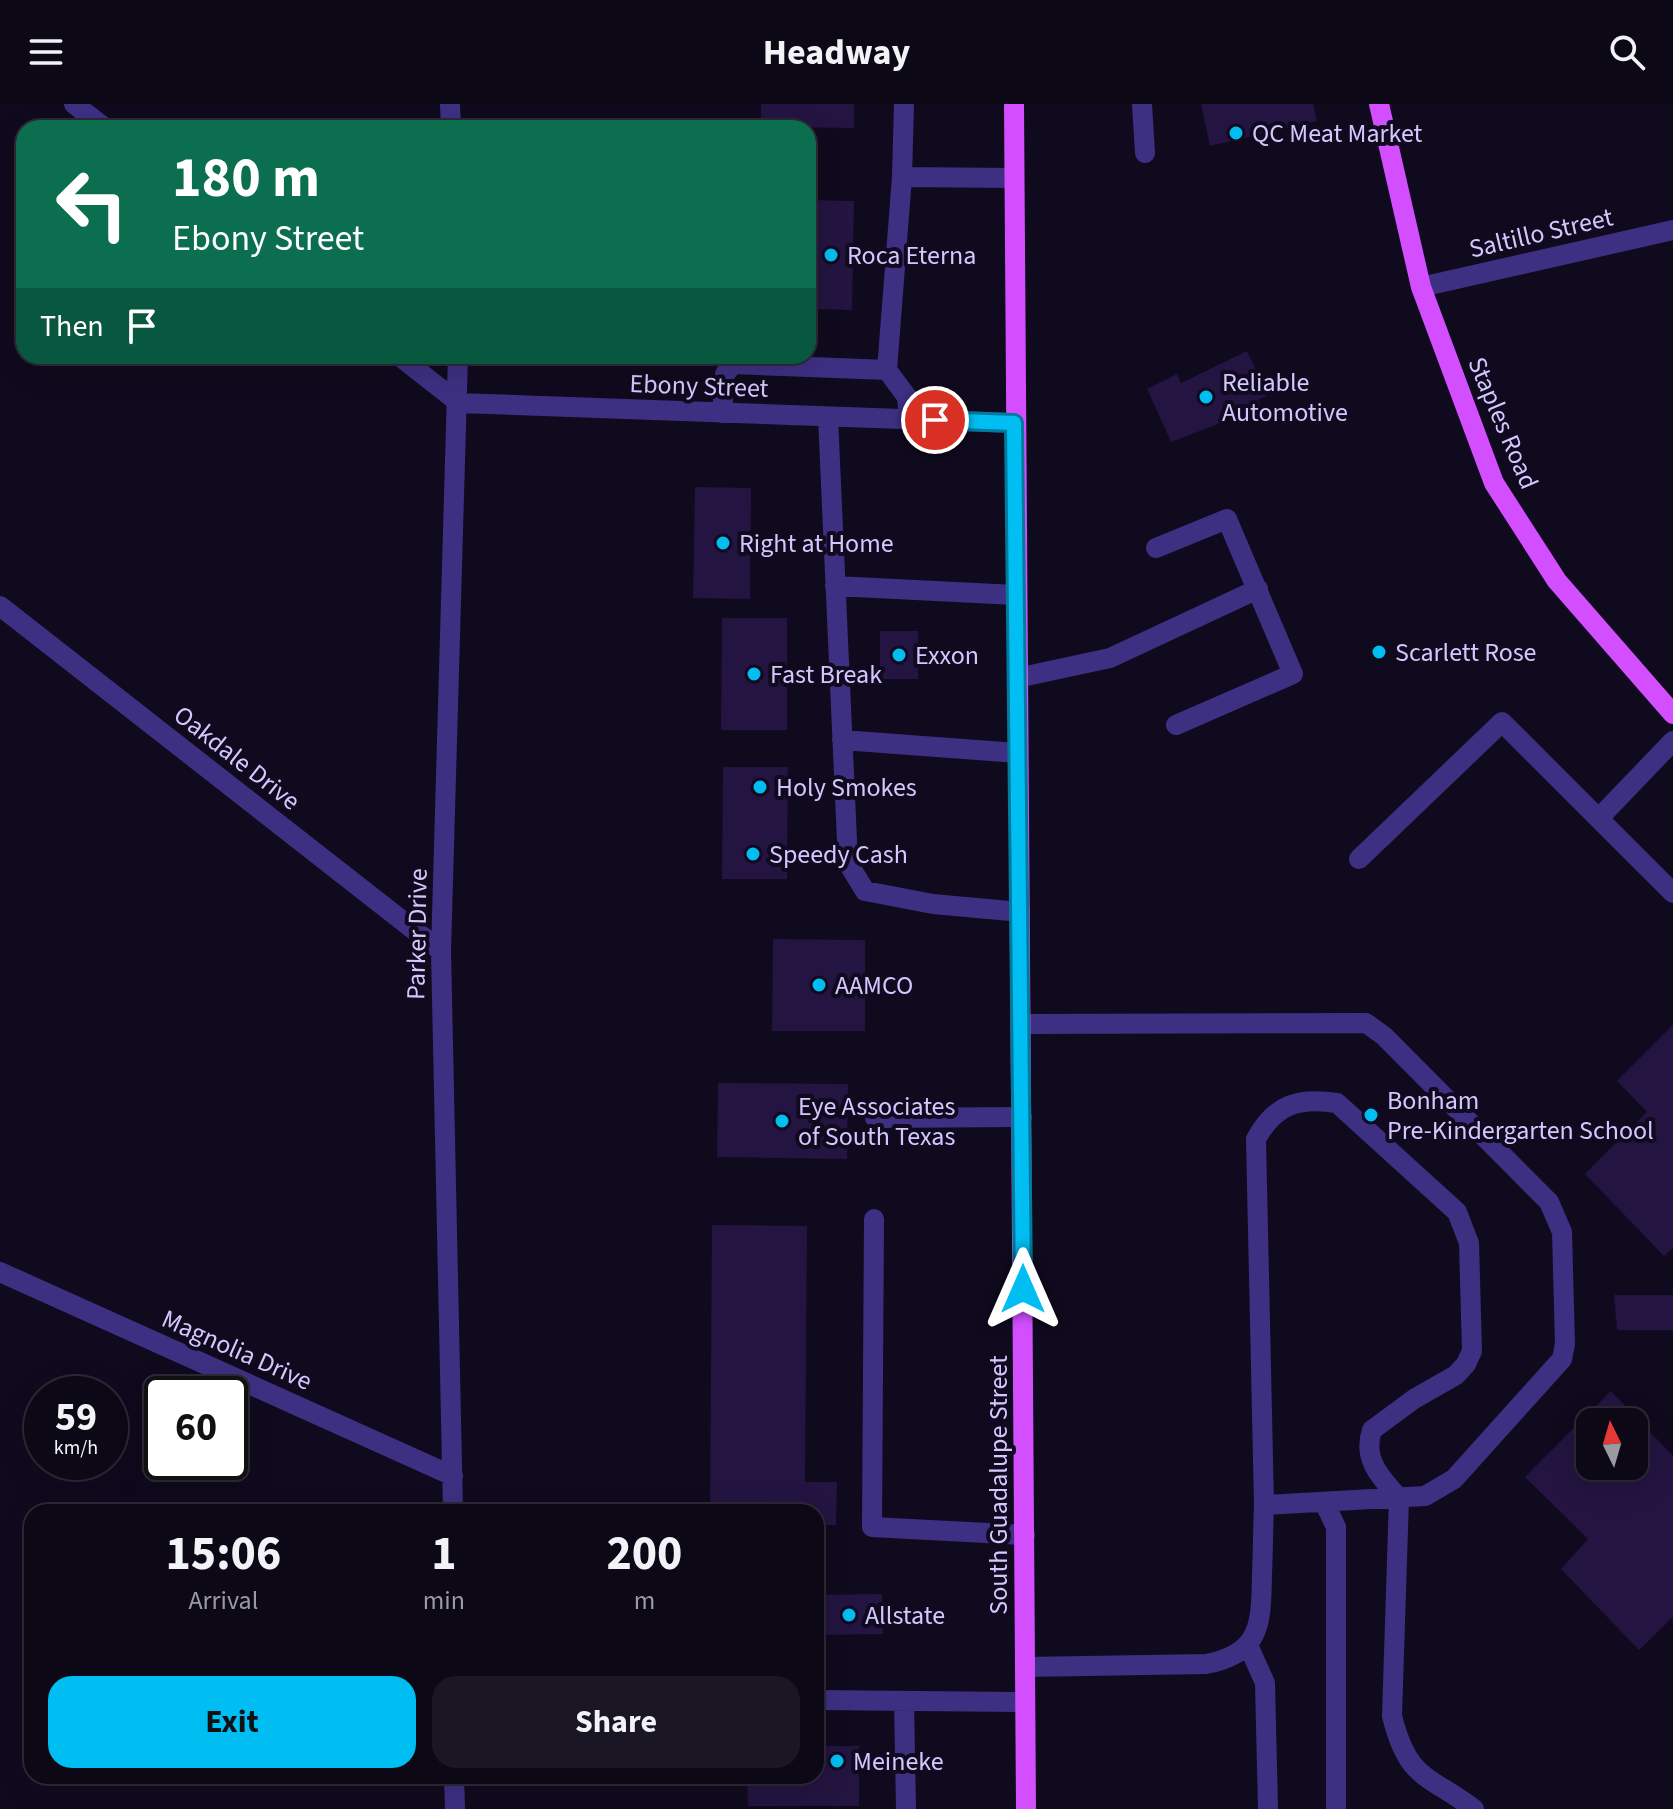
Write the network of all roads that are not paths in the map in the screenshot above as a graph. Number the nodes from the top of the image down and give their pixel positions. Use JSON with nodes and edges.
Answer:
{"nodes":[{"id":1,"x":74,"y":104,"type":"edge"},
{"id":2,"x":904,"y":104,"type":"edge"},
{"id":3,"x":1014,"y":104,"type":"edge"},
{"id":4,"x":1142,"y":104,"type":"edge"},
{"id":5,"x":1379,"y":104,"type":"edge"},
{"id":6,"x":95,"y":120,"type":"edge"},
{"id":7,"x":1145,"y":153,"type":"dead end"},
{"id":8,"x":902,"y":177,"type":"junction"},
{"id":9,"x":1014,"y":178,"type":"junction"},
{"id":10,"x":1673,"y":230,"type":"edge"},
{"id":11,"x":1421,"y":287,"type":"junction"},
{"id":12,"x":409,"y":364,"type":"edge"},
{"id":13,"x":458,"y":364,"type":"edge"},
{"id":14,"x":887,"y":370,"type":"junction"},
{"id":15,"x":459,"y":403,"type":"junction"},
{"id":16,"x":722,"y":413,"type":"junction"},
{"id":17,"x":828,"y":417,"type":"junction"},
{"id":18,"x":909,"y":419,"type":"junction"},
{"id":19,"x":1014,"y":423,"type":"junction"},
{"id":20,"x":1156,"y":548,"type":"dead end"},
{"id":21,"x":835,"y":586,"type":"junction"},
{"id":22,"x":1258,"y":589,"type":"junction"},
{"id":23,"x":1016,"y":595,"type":"junction"},
{"id":24,"x":0,"y":606,"type":"edge"},
{"id":25,"x":1017,"y":678,"type":"junction"},
{"id":26,"x":1673,"y":714,"type":"edge"},
{"id":27,"x":1176,"y":725,"type":"dead end"},
{"id":28,"x":842,"y":740,"type":"junction"},
{"id":29,"x":1673,"y":741,"type":"edge"},
{"id":30,"x":1018,"y":753,"type":"junction"},
{"id":31,"x":1599,"y":818,"type":"junction"},
{"id":32,"x":1359,"y":859,"type":"dead end"},
{"id":33,"x":1673,"y":893,"type":"edge"},
{"id":34,"x":1020,"y":912,"type":"junction"},
{"id":35,"x":441,"y":951,"type":"junction"},
{"id":36,"x":1022,"y":1024,"type":"junction"},
{"id":37,"x":1022,"y":1117,"type":"junction"},
{"id":38,"x":875,"y":1118,"type":"dead end"},
{"id":39,"x":874,"y":1219,"type":"dead end"},
{"id":40,"x":0,"y":1272,"type":"edge"},
{"id":41,"x":453,"y":1476,"type":"junction"},
{"id":42,"x":1399,"y":1498,"type":"junction"},
{"id":43,"x":1324,"y":1502,"type":"junction"},
{"id":44,"x":453,"y":1504,"type":"edge"},
{"id":45,"x":1264,"y":1505,"type":"junction"},
{"id":46,"x":1025,"y":1535,"type":"junction"},
{"id":47,"x":1248,"y":1645,"type":"junction"},
{"id":48,"x":1025,"y":1667,"type":"junction"},
{"id":49,"x":824,"y":1700,"type":"edge"},
{"id":50,"x":904,"y":1701,"type":"junction"},
{"id":51,"x":1025,"y":1702,"type":"junction"},
{"id":52,"x":454,"y":1784,"type":"edge"},
{"id":53,"x":455,"y":1809,"type":"edge"},
{"id":54,"x":906,"y":1809,"type":"edge"},
{"id":55,"x":1026,"y":1809,"type":"edge"},
{"id":56,"x":1268,"y":1809,"type":"edge"},
{"id":57,"x":1336,"y":1809,"type":"edge"},
{"id":58,"x":1474,"y":1809,"type":"edge"}],
"edges":[{"from":1,"to":6,"type":"street"},
{"from":2,"to":8,"type":"street"},
{"from":3,"to":9,"type":"main road","name":"South Guadalupe Street"},
{"from":4,"to":7,"type":"street"},
{"from":5,"to":11,"type":"main road","name":"Staples Road"},
{"from":8,"to":9,"type":"street"},
{"from":8,"to":14,"type":"street"},
{"from":9,"to":19,"type":"main road","name":"South Guadalupe Street"},
{"from":10,"to":11,"type":"street","name":"Saltillo Street"},
{"from":11,"to":26,"type":"main road","name":"Staples Road"},
{"from":12,"to":15,"type":"street"},
{"from":13,"to":15,"type":"street","name":"Parker Drive"},
{"from":14,"to":16,"type":"street"},
{"from":14,"to":18,"type":"street"},
{"from":15,"to":16,"type":"street","name":"Ebony Street"},
{"from":15,"to":35,"type":"street","name":"Parker Drive"},
{"from":16,"to":17,"type":"street","name":"Ebony Street"},
{"from":17,"to":18,"type":"street","name":"Ebony Street"},
{"from":17,"to":21,"type":"street"},
{"from":18,"to":19,"type":"street","name":"Ebony Street"},
{"from":19,"to":23,"type":"main road","name":"South Guadalupe Street"},
{"from":20,"to":22,"type":"street"},
{"from":21,"to":23,"type":"street"},
{"from":21,"to":28,"type":"street"},
{"from":22,"to":25,"type":"street"},
{"from":22,"to":27,"type":"street"},
{"from":23,"to":25,"type":"main road","name":"South Guadalupe Street"},
{"from":24,"to":35,"type":"street","name":"Oakdale Drive"},
{"from":25,"to":30,"type":"main road","name":"South Guadalupe Street"},
{"from":28,"to":30,"type":"street"},
{"from":28,"to":34,"type":"street"},
{"from":29,"to":31,"type":"street"},
{"from":30,"to":34,"type":"main road","name":"South Guadalupe Street"},
{"from":31,"to":32,"type":"street"},
{"from":31,"to":33,"type":"street"},
{"from":34,"to":36,"type":"main road","name":"South Guadalupe Street"},
{"from":35,"to":41,"type":"street","name":"Parker Drive"},
{"from":36,"to":37,"type":"main road","name":"South Guadalupe Street"},
{"from":36,"to":42,"type":"street"},
{"from":37,"to":38,"type":"street"},
{"from":37,"to":46,"type":"main road","name":"South Guadalupe Street"},
{"from":39,"to":46,"type":"street"},
{"from":40,"to":41,"type":"street","name":"Magnolia Drive"},
{"from":41,"to":44,"type":"street","name":"Parker Drive"},
{"from":42,"to":43,"type":"street"},
{"from":42,"to":45,"type":"street"},
{"from":42,"to":58,"type":"street"},
{"from":43,"to":45,"type":"street"},
{"from":43,"to":57,"type":"street"},
{"from":45,"to":47,"type":"street"},
{"from":46,"to":48,"type":"main road","name":"South Guadalupe Street"},
{"from":47,"to":48,"type":"street"},
{"from":47,"to":56,"type":"street"},
{"from":48,"to":51,"type":"main road","name":"South Guadalupe Street"},
{"from":49,"to":50,"type":"street"},
{"from":50,"to":51,"type":"street"},
{"from":50,"to":54,"type":"street"},
{"from":51,"to":55,"type":"main road","name":"South Guadalupe Street"},
{"from":52,"to":53,"type":"street"}]}
